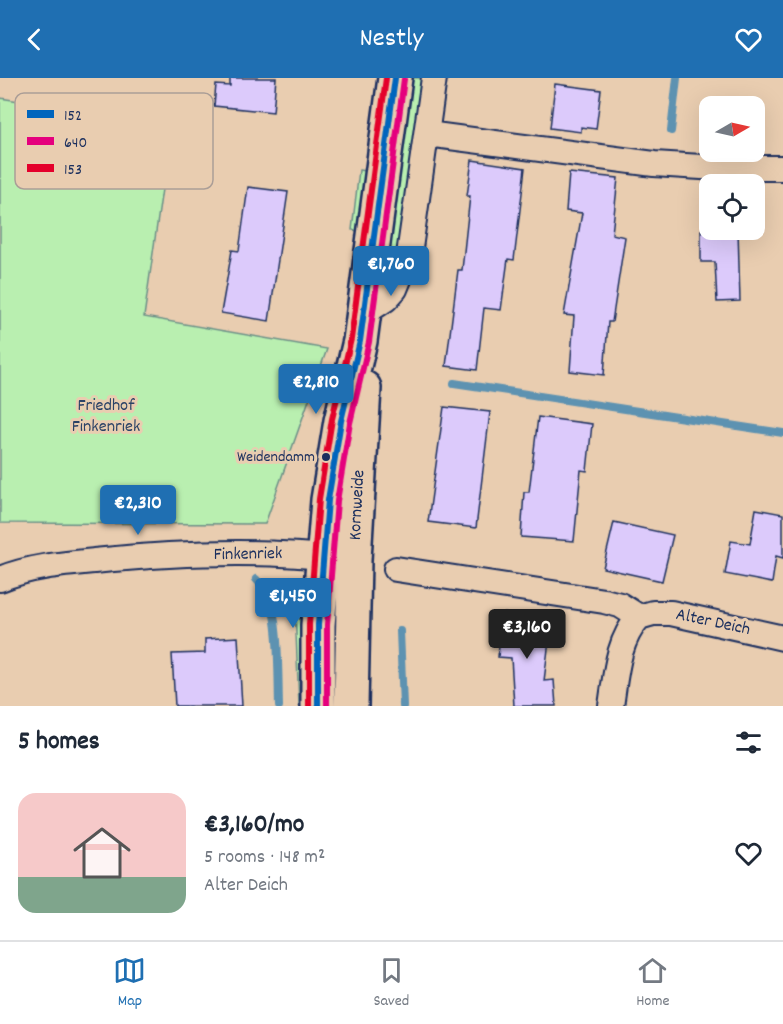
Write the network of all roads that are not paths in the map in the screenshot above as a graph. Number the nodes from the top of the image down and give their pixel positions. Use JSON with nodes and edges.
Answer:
{"nodes":[{"id":1,"x":395,"y":78,"type":"edge"},
{"id":2,"x":434,"y":78,"type":"edge"},
{"id":3,"x":427,"y":134,"type":"junction"},
{"id":4,"x":783,"y":168,"type":"edge"},
{"id":5,"x":362,"y":328,"type":"junction"},
{"id":6,"x":339,"y":559,"type":"junction"},
{"id":7,"x":396,"y":569,"type":"dead end"},
{"id":8,"x":0,"y":579,"type":"edge"},
{"id":9,"x":639,"y":617,"type":"junction"},
{"id":10,"x":783,"y":638,"type":"edge"},
{"id":11,"x":318,"y":706,"type":"edge"},
{"id":12,"x":351,"y":706,"type":"edge"},
{"id":13,"x":611,"y":706,"type":"edge"}],
"edges":[{"from":1,"to":5,"type":"main road","name":"Kornweide"},
{"from":2,"to":3,"type":"street"},
{"from":3,"to":4,"type":"street"},
{"from":3,"to":5,"type":"street"},
{"from":5,"to":6,"type":"main road","name":"Kornweide"},
{"from":6,"to":8,"type":"street","name":"Finkenriek"},
{"from":6,"to":11,"type":"main road","name":"Kornweide"},
{"from":6,"to":12,"type":"main road","name":"Kornweide"},
{"from":7,"to":9,"type":"street"},
{"from":9,"to":10,"type":"street","name":"Alter Deich"},
{"from":9,"to":13,"type":"street"}]}
